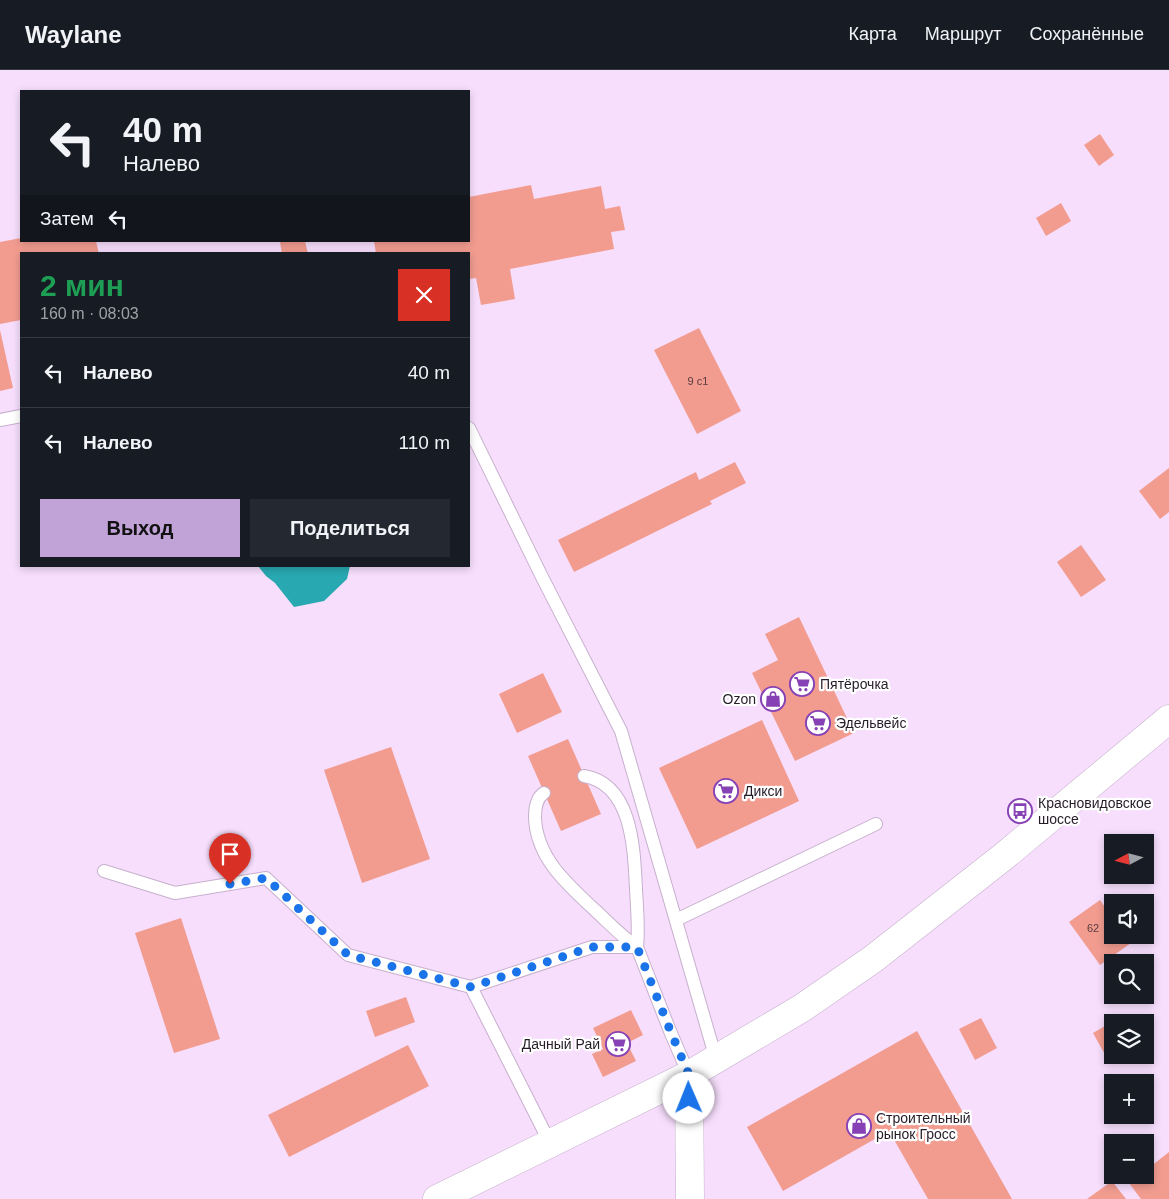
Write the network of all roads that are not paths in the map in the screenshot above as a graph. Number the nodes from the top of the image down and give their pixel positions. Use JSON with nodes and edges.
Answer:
{"nodes":[{"id":1,"x":20,"y":416,"type":"edge"},
{"id":2,"x":0,"y":420,"type":"edge"},
{"id":3,"x":470,"y":430,"type":"edge"},
{"id":4,"x":1169,"y":719,"type":"edge"},
{"id":5,"x":584,"y":776,"type":"dead end"},
{"id":6,"x":544,"y":793,"type":"dead end"},
{"id":7,"x":876,"y":824,"type":"dead end"},
{"id":8,"x":104,"y":871,"type":"dead end"},
{"id":9,"x":676,"y":920,"type":"junction"},
{"id":10,"x":637,"y":947,"type":"junction"},
{"id":11,"x":471,"y":987,"type":"junction"},
{"id":12,"x":716,"y":1059,"type":"junction"},
{"id":13,"x":689,"y":1075,"type":"junction"},
{"id":14,"x":550,"y":1143,"type":"junction"},
{"id":15,"x":437,"y":1199,"type":"edge"},
{"id":16,"x":690,"y":1199,"type":"edge"}],
"edges":[{"from":1,"to":2,"type":"lane"},
{"from":3,"to":9,"type":"lane"},
{"from":4,"to":12,"type":"main road"},
{"from":5,"to":10,"type":"lane"},
{"from":6,"to":10,"type":"lane"},
{"from":7,"to":9,"type":"lane"},
{"from":8,"to":11,"type":"lane"},
{"from":9,"to":12,"type":"lane"},
{"from":10,"to":11,"type":"lane"},
{"from":10,"to":13,"type":"lane"},
{"from":11,"to":14,"type":"lane"},
{"from":12,"to":13,"type":"main road"},
{"from":13,"to":14,"type":"main road"},
{"from":13,"to":16,"type":"main road"},
{"from":14,"to":15,"type":"main road"}]}
